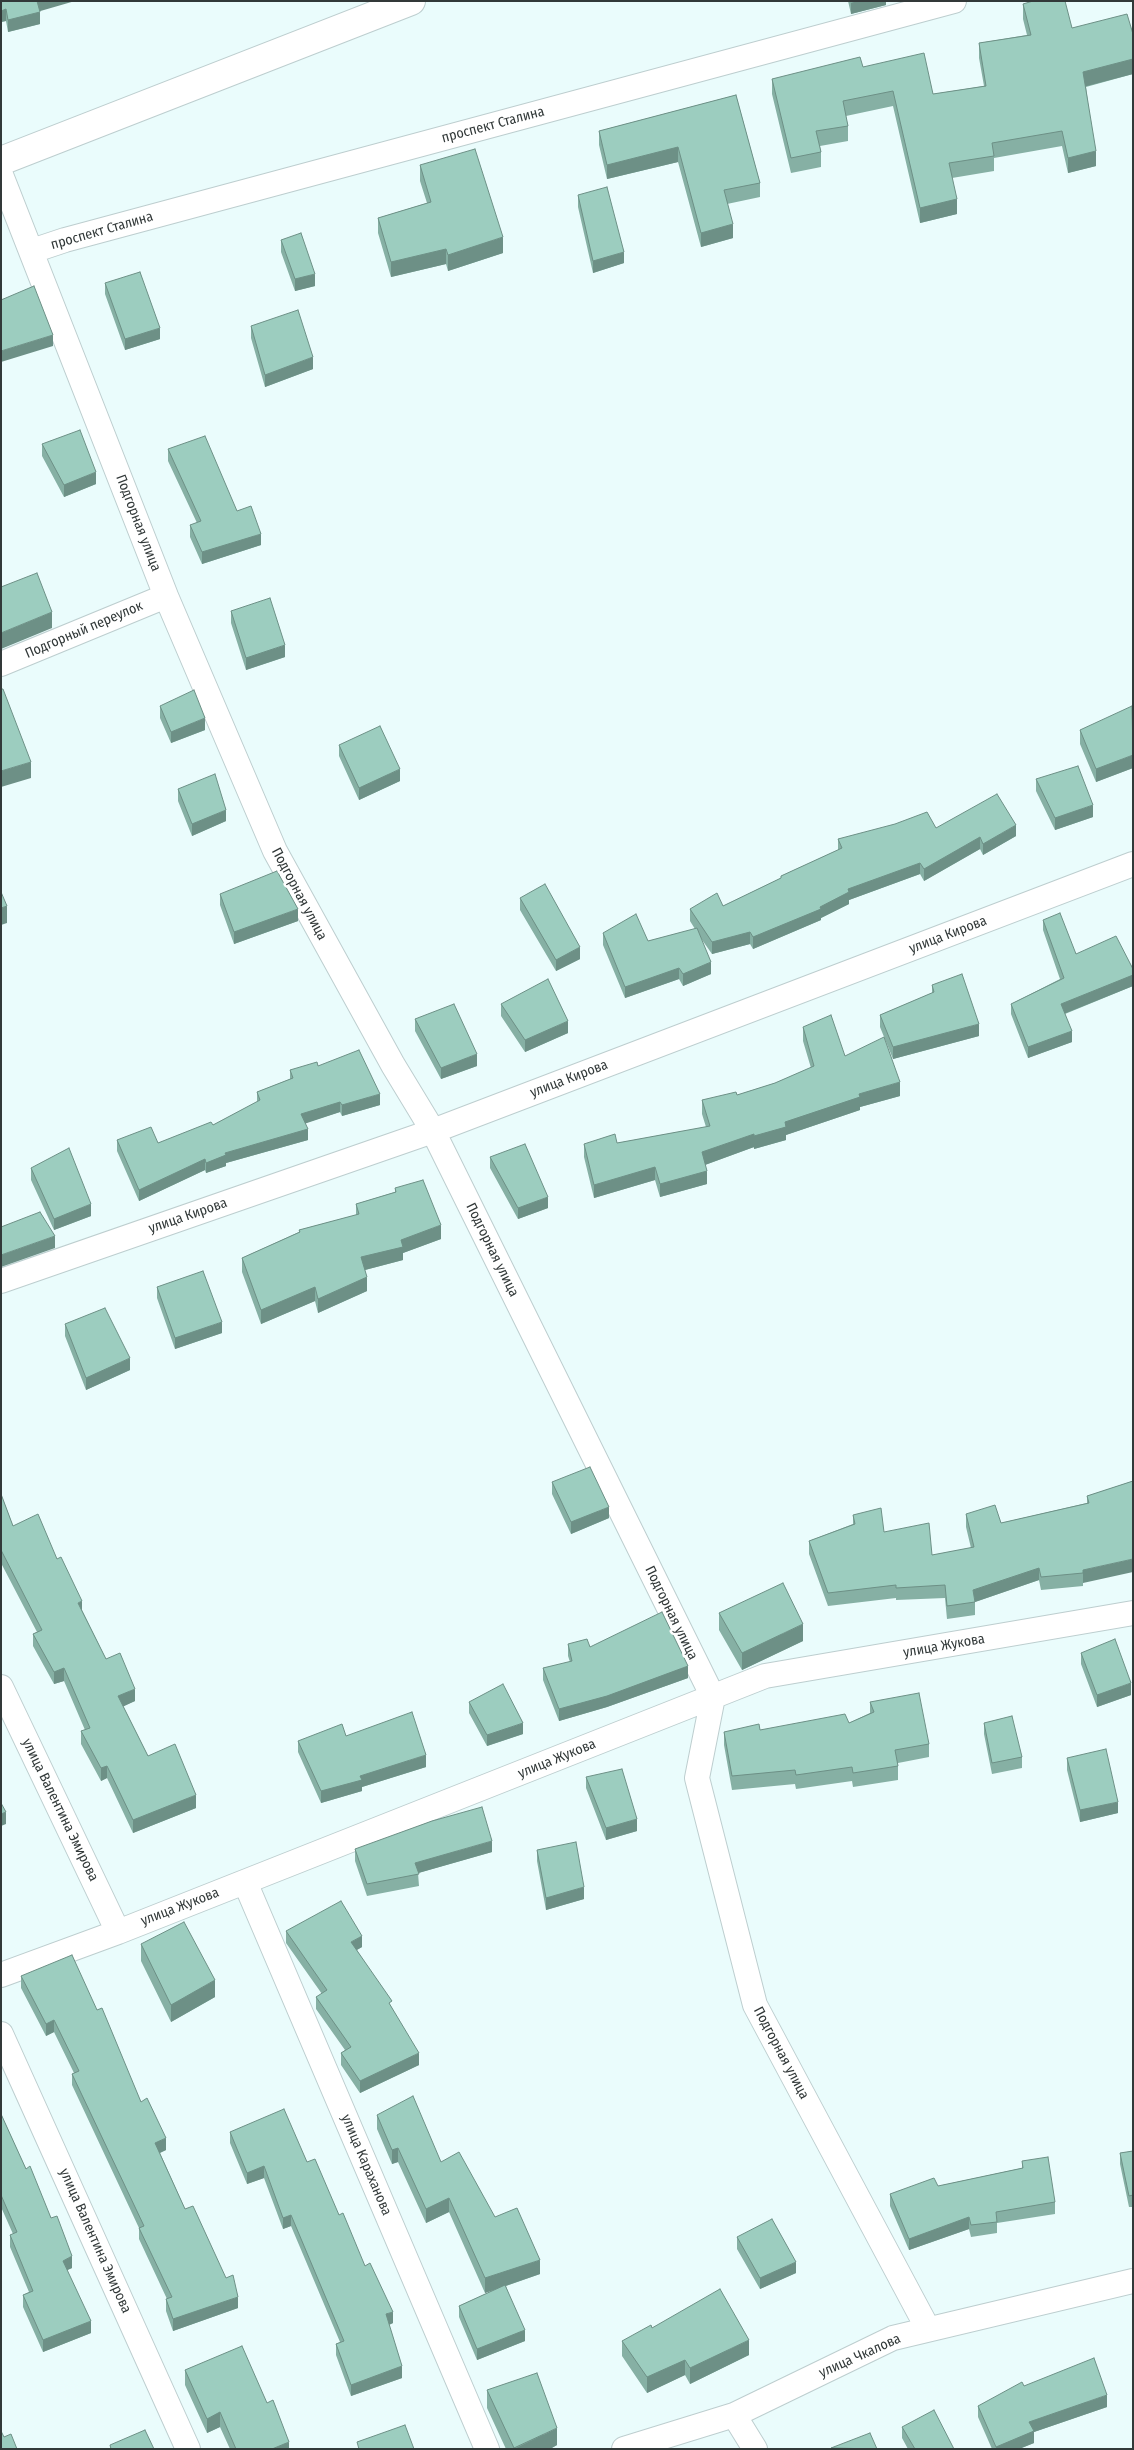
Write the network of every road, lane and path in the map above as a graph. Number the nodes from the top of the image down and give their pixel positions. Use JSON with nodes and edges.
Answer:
{"nodes":[{"id":1,"x":411,"y":1,"type":"edge"},
{"id":2,"x":954,"y":1,"type":"edge"},
{"id":3,"x":4,"y":164,"type":"edge"},
{"id":4,"x":32,"y":251,"type":"junction"},
{"id":5,"x":166,"y":596,"type":"junction"},
{"id":6,"x":1,"y":664,"type":"edge"},
{"id":7,"x":1133,"y":864,"type":"edge"},
{"id":8,"x":433,"y":1131,"type":"junction"},
{"id":9,"x":1,"y":1281,"type":"edge"},
{"id":10,"x":1133,"y":1614,"type":"edge"},
{"id":11,"x":1,"y":1687,"type":"edge"},
{"id":12,"x":713,"y":1697,"type":"junction"},
{"id":13,"x":245,"y":1882,"type":"junction"},
{"id":14,"x":118,"y":1932,"type":"junction"},
{"id":15,"x":1,"y":1975,"type":"edge"},
{"id":16,"x":1,"y":2034,"type":"edge"},
{"id":17,"x":1133,"y":2281,"type":"edge"},
{"id":18,"x":928,"y":2329,"type":"junction"},
{"id":19,"x":734,"y":2415,"type":"junction"},
{"id":20,"x":188,"y":2449,"type":"edge"},
{"id":21,"x":487,"y":2449,"type":"edge"},
{"id":22,"x":624,"y":2449,"type":"edge"},
{"id":23,"x":755,"y":2449,"type":"edge"}],
"edges":[{"from":1,"to":3,"type":"street"},
{"from":2,"to":4,"type":"street","name":"проспект Сталина"},
{"from":3,"to":4,"type":"street","name":"Подгорная улица"},
{"from":4,"to":5,"type":"street","name":"Подгорная улица"},
{"from":5,"to":6,"type":"street","name":"Подгорный переулок"},
{"from":5,"to":8,"type":"street","name":"Подгорная улица"},
{"from":7,"to":8,"type":"street","name":"улица Кирова"},
{"from":8,"to":9,"type":"street","name":"улица Кирова"},
{"from":8,"to":12,"type":"street","name":"Подгорная улица"},
{"from":10,"to":12,"type":"street","name":"улица Жукова"},
{"from":11,"to":14,"type":"street","name":"улица Валентина Эмирова"},
{"from":12,"to":13,"type":"street","name":"улица Жукова"},
{"from":12,"to":18,"type":"street","name":"Подгорная улица"},
{"from":13,"to":14,"type":"street","name":"улица Жукова"},
{"from":13,"to":21,"type":"street","name":"улица Караханова"},
{"from":14,"to":15,"type":"street","name":"улица Жукова"},
{"from":16,"to":20,"type":"street","name":"улица Валентина Эмирова"},
{"from":17,"to":18,"type":"street","name":"улица Чкалова"},
{"from":18,"to":19,"type":"street","name":"улица Чкалова"},
{"from":19,"to":22,"type":"street","name":"улица Чкалова"},
{"from":19,"to":23,"type":"street"}]}
